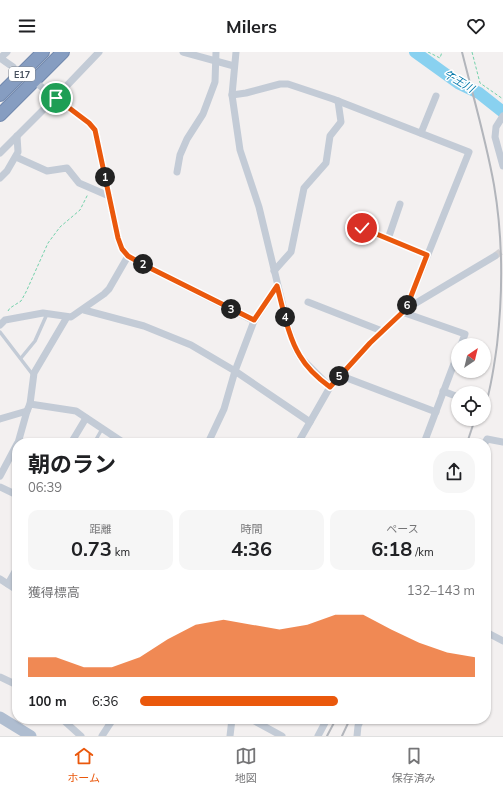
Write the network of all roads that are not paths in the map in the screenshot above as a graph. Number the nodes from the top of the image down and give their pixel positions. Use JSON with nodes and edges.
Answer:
{"nodes":[{"id":1,"x":7,"y":52,"type":"edge"},
{"id":2,"x":43,"y":52,"type":"edge"},
{"id":3,"x":63,"y":52,"type":"edge"},
{"id":4,"x":99,"y":52,"type":"edge"},
{"id":5,"x":182,"y":52,"type":"edge"},
{"id":6,"x":216,"y":52,"type":"edge"},
{"id":7,"x":236,"y":52,"type":"edge"},
{"id":8,"x":216,"y":61,"type":"junction"},
{"id":9,"x":234,"y":66,"type":"junction"},
{"id":10,"x":13,"y":67,"type":"dead end"},
{"id":11,"x":39,"y":85,"type":"dead end"},
{"id":12,"x":0,"y":95,"type":"edge"},
{"id":13,"x":232,"y":95,"type":"junction"},
{"id":14,"x":436,"y":96,"type":"dead end"},
{"id":15,"x":56,"y":98,"type":"junction"},
{"id":16,"x":338,"y":101,"type":"junction"},
{"id":17,"x":0,"y":115,"type":"edge"},
{"id":18,"x":503,"y":116,"type":"edge"},
{"id":19,"x":421,"y":133,"type":"junction"},
{"id":20,"x":17,"y":136,"type":"junction"},
{"id":21,"x":0,"y":153,"type":"edge"},
{"id":22,"x":16,"y":156,"type":"junction"},
{"id":23,"x":503,"y":166,"type":"edge"},
{"id":24,"x":177,"y":172,"type":"dead end"},
{"id":25,"x":0,"y":178,"type":"edge"},
{"id":26,"x":109,"y":196,"type":"junction"},
{"id":27,"x":400,"y":204,"type":"dead end"},
{"id":28,"x":362,"y":228,"type":"dead end"},
{"id":29,"x":388,"y":239,"type":"junction"},
{"id":30,"x":427,"y":255,"type":"junction"},
{"id":31,"x":128,"y":256,"type":"junction"},
{"id":32,"x":495,"y":256,"type":"tunnel mouth"},
{"id":33,"x":274,"y":271,"type":"junction"},
{"id":34,"x":277,"y":286,"type":"junction"},
{"id":35,"x":308,"y":302,"type":"dead end"},
{"id":36,"x":84,"y":310,"type":"junction"},
{"id":37,"x":404,"y":310,"type":"junction"},
{"id":38,"x":47,"y":314,"type":"junction"},
{"id":39,"x":67,"y":317,"type":"junction"},
{"id":40,"x":254,"y":320,"type":"junction"},
{"id":41,"x":2,"y":322,"type":"edge"},
{"id":42,"x":382,"y":331,"type":"junction"},
{"id":43,"x":0,"y":332,"type":"edge"},
{"id":44,"x":464,"y":338,"type":"edge"},
{"id":45,"x":21,"y":358,"type":"junction"},
{"id":46,"x":235,"y":371,"type":"junction"},
{"id":47,"x":451,"y":371,"type":"edge"},
{"id":48,"x":340,"y":375,"type":"junction"},
{"id":49,"x":34,"y":376,"type":"junction"},
{"id":50,"x":330,"y":387,"type":"junction"},
{"id":51,"x":443,"y":391,"type":"junction"},
{"id":52,"x":451,"y":394,"type":"edge"},
{"id":53,"x":30,"y":404,"type":"junction"},
{"id":54,"x":27,"y":411,"type":"junction"},
{"id":55,"x":436,"y":412,"type":"junction"},
{"id":56,"x":0,"y":418,"type":"edge"},
{"id":57,"x":86,"y":418,"type":"junction"},
{"id":58,"x":310,"y":422,"type":"junction"},
{"id":59,"x":102,"y":429,"type":"junction"},
{"id":60,"x":19,"y":438,"type":"edge"},
{"id":61,"x":74,"y":438,"type":"edge"},
{"id":62,"x":97,"y":438,"type":"edge"},
{"id":63,"x":116,"y":438,"type":"edge"},
{"id":64,"x":210,"y":438,"type":"edge"},
{"id":65,"x":301,"y":438,"type":"edge"},
{"id":66,"x":426,"y":438,"type":"edge"},
{"id":67,"x":491,"y":440,"type":"edge"},
{"id":68,"x":503,"y":442,"type":"edge"},
{"id":69,"x":12,"y":453,"type":"edge"},
{"id":70,"x":0,"y":476,"type":"edge"},
{"id":71,"x":0,"y":487,"type":"edge"},
{"id":72,"x":12,"y":493,"type":"edge"},
{"id":73,"x":12,"y":577,"type":"edge"},
{"id":74,"x":0,"y":579,"type":"edge"},
{"id":75,"x":8,"y":584,"type":"junction"},
{"id":76,"x":12,"y":587,"type":"edge"},
{"id":77,"x":491,"y":634,"type":"edge"},
{"id":78,"x":503,"y":640,"type":"edge"},
{"id":79,"x":0,"y":677,"type":"edge"},
{"id":80,"x":12,"y":683,"type":"edge"},
{"id":81,"x":0,"y":717,"type":"edge"},
{"id":82,"x":68,"y":724,"type":"edge"},
{"id":83,"x":110,"y":724,"type":"edge"},
{"id":84,"x":231,"y":724,"type":"edge"},
{"id":85,"x":259,"y":724,"type":"edge"},
{"id":86,"x":324,"y":724,"type":"edge"},
{"id":87,"x":359,"y":724,"type":"edge"},
{"id":88,"x":31,"y":736,"type":"edge"},
{"id":89,"x":82,"y":736,"type":"edge"},
{"id":90,"x":102,"y":736,"type":"edge"},
{"id":91,"x":230,"y":736,"type":"edge"},
{"id":92,"x":282,"y":736,"type":"edge"},
{"id":93,"x":318,"y":736,"type":"edge"},
{"id":94,"x":358,"y":736,"type":"edge"}],
"edges":[{"from":1,"to":10,"type":"street"},
{"from":2,"to":12,"type":"highway","number":"E17"},
{"from":3,"to":17,"type":"highway","number":"E17"},
{"from":4,"to":15,"type":"street"},
{"from":5,"to":8,"type":"street"},
{"from":6,"to":8,"type":"street"},
{"from":7,"to":9,"type":"street"},
{"from":8,"to":9,"type":"street"},
{"from":8,"to":24,"type":"street"},
{"from":9,"to":13,"type":"street"},
{"from":11,"to":15,"type":"street"},
{"from":13,"to":16,"type":"street"},
{"from":13,"to":33,"type":"street"},
{"from":14,"to":19,"type":"street"},
{"from":15,"to":20,"type":"street"},
{"from":15,"to":26,"type":"street"},
{"from":16,"to":19,"type":"street"},
{"from":16,"to":33,"type":"street"},
{"from":18,"to":23,"type":"street"},
{"from":19,"to":30,"type":"street"},
{"from":20,"to":21,"type":"street"},
{"from":20,"to":22,"type":"street"},
{"from":22,"to":25,"type":"street"},
{"from":22,"to":26,"type":"street"},
{"from":26,"to":31,"type":"street"},
{"from":27,"to":29,"type":"street"},
{"from":28,"to":29,"type":"street"},
{"from":29,"to":30,"type":"street"},
{"from":30,"to":37,"type":"street"},
{"from":31,"to":36,"type":"street"},
{"from":31,"to":40,"type":"street"},
{"from":32,"to":37,"type":"street"},
{"from":33,"to":34,"type":"street"},
{"from":34,"to":40,"type":"street"},
{"from":34,"to":50,"type":"street"},
{"from":35,"to":42,"type":"street"},
{"from":36,"to":39,"type":"street"},
{"from":36,"to":46,"type":"street"},
{"from":37,"to":42,"type":"street"},
{"from":37,"to":44,"type":"street"},
{"from":38,"to":39,"type":"street"},
{"from":38,"to":41,"type":"street"},
{"from":38,"to":45,"type":"lane"},
{"from":39,"to":49,"type":"street"},
{"from":40,"to":46,"type":"street"},
{"from":42,"to":48,"type":"street"},
{"from":43,"to":45,"type":"lane"},
{"from":45,"to":49,"type":"lane"},
{"from":46,"to":58,"type":"street"},
{"from":46,"to":64,"type":"street"},
{"from":47,"to":51,"type":"street"},
{"from":48,"to":50,"type":"street"},
{"from":48,"to":55,"type":"street"},
{"from":49,"to":53,"type":"street"},
{"from":50,"to":58,"type":"street"},
{"from":51,"to":52,"type":"street"},
{"from":51,"to":55,"type":"street"},
{"from":53,"to":54,"type":"street"},
{"from":53,"to":57,"type":"street"},
{"from":54,"to":56,"type":"street"},
{"from":54,"to":60,"type":"street"},
{"from":55,"to":66,"type":"street"},
{"from":57,"to":59,"type":"street"},
{"from":57,"to":61,"type":"street"},
{"from":58,"to":65,"type":"street"},
{"from":59,"to":62,"type":"lane"},
{"from":59,"to":63,"type":"street"},
{"from":67,"to":68,"type":"street"},
{"from":69,"to":70,"type":"street"},
{"from":71,"to":72,"type":"street"},
{"from":73,"to":75,"type":"street"},
{"from":74,"to":75,"type":"street"},
{"from":75,"to":76,"type":"street"},
{"from":77,"to":78,"type":"street"},
{"from":79,"to":80,"type":"street"},
{"from":81,"to":88,"type":"main road"},
{"from":82,"to":89,"type":"street"},
{"from":83,"to":90,"type":"street"},
{"from":84,"to":91,"type":"street"},
{"from":85,"to":92,"type":"street"},
{"from":86,"to":93,"type":"street"},
{"from":87,"to":94,"type":"street"}]}
